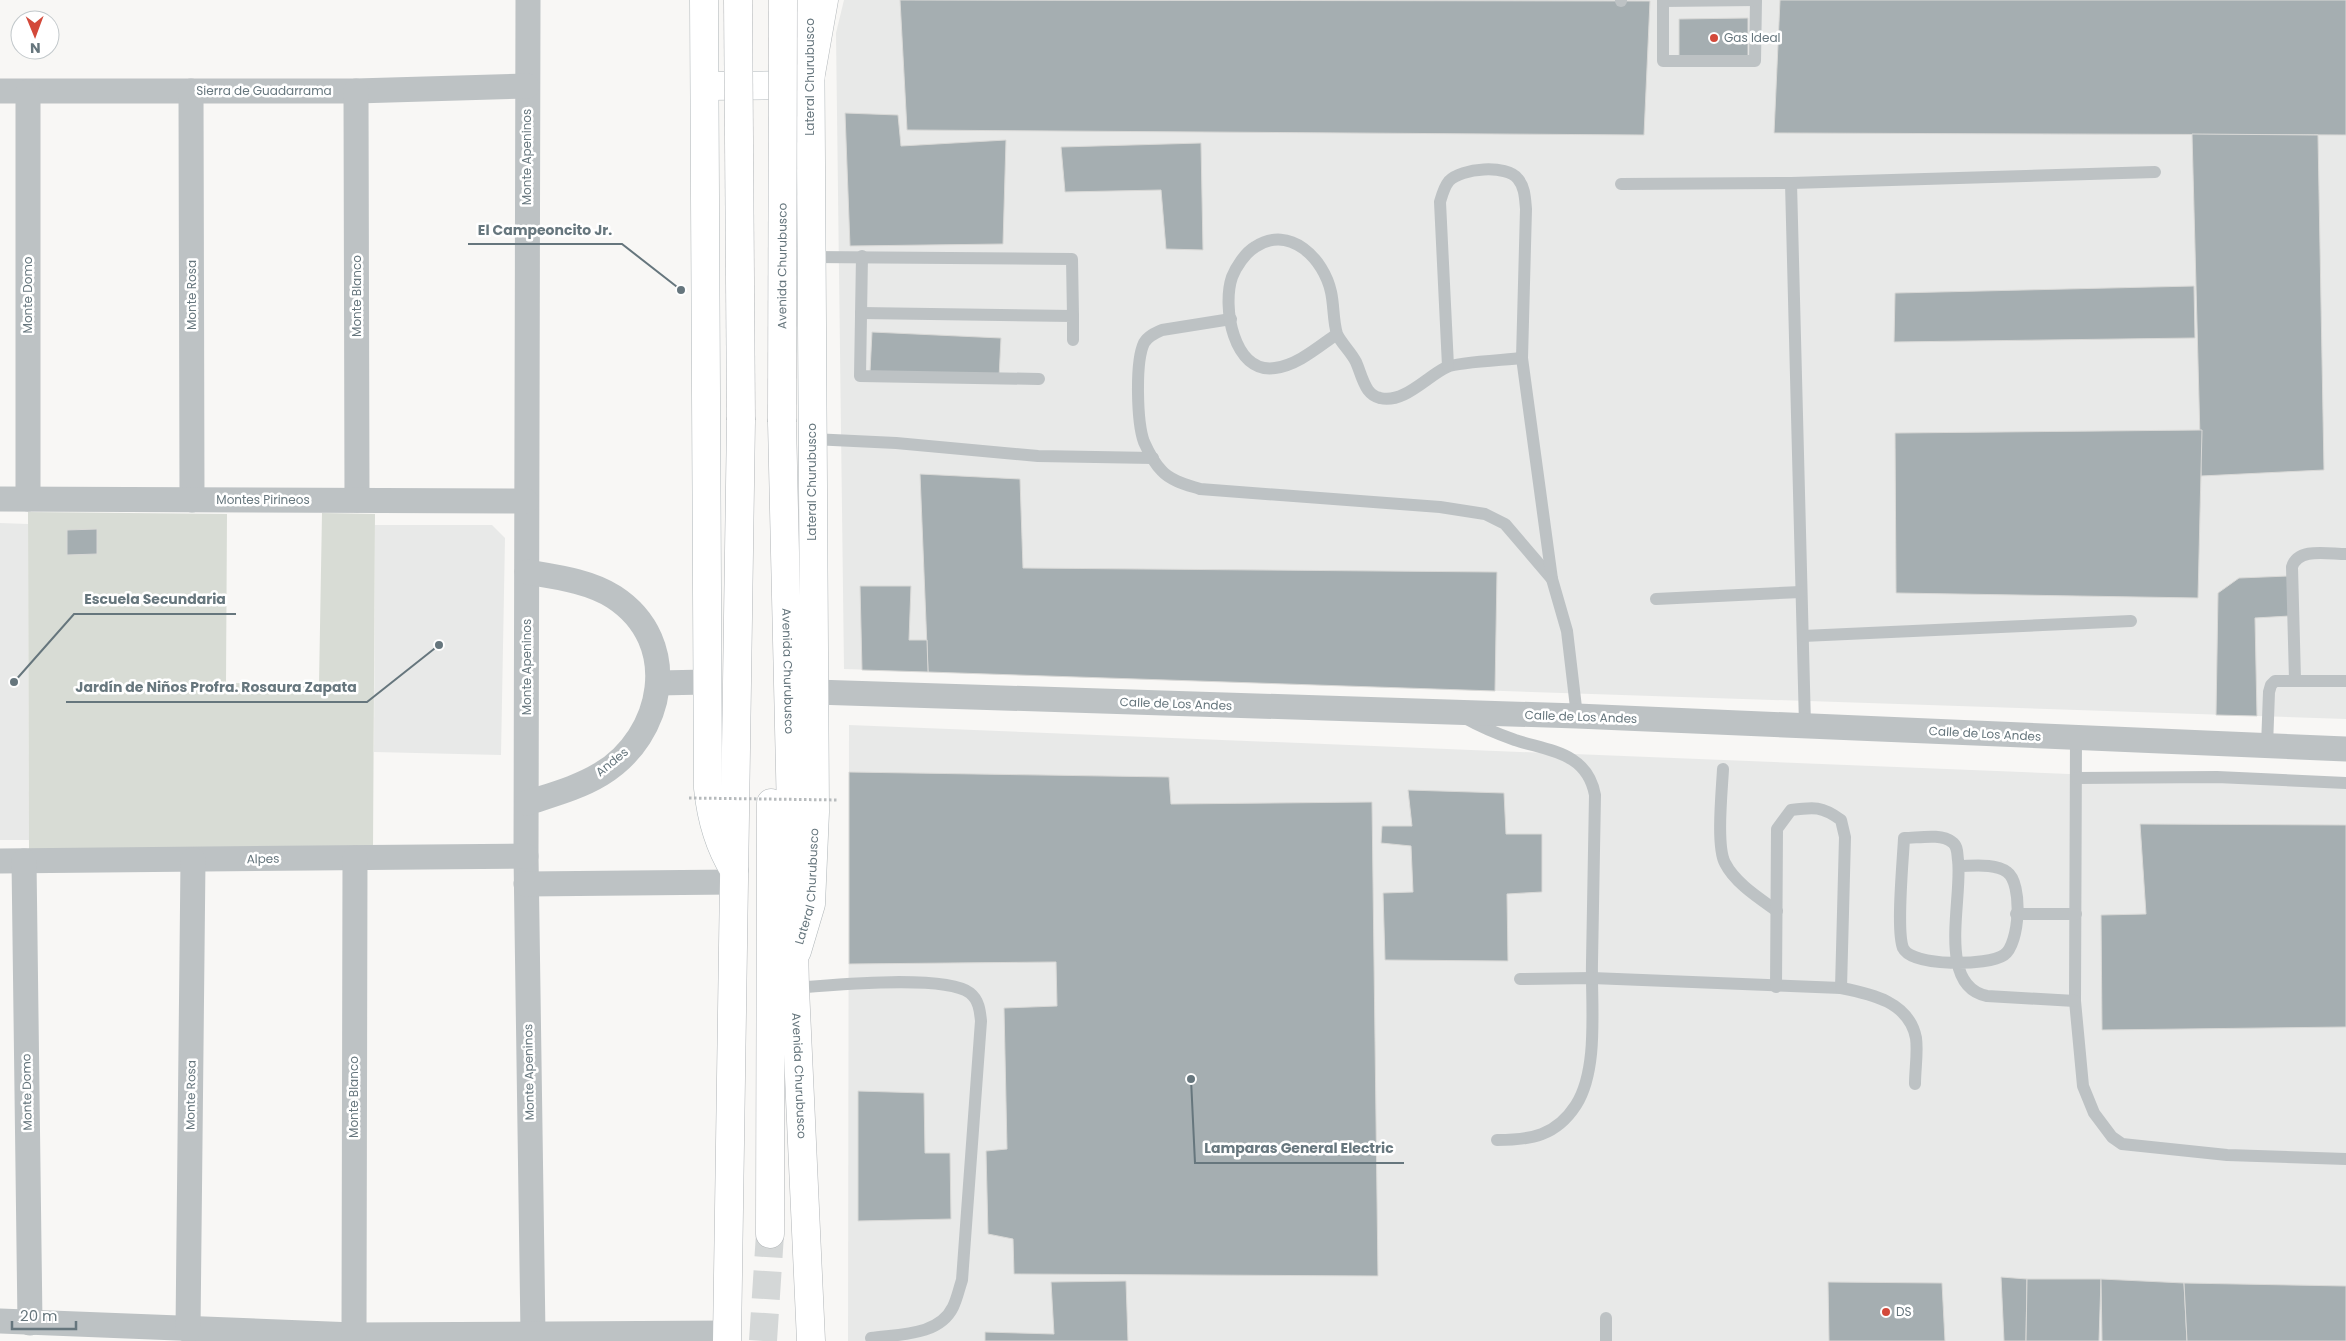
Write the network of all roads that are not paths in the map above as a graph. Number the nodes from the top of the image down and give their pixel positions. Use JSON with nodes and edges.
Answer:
{"nodes":[{"id":1,"x":528,"y":0,"type":"edge"},
{"id":2,"x":704,"y":0,"type":"edge"},
{"id":3,"x":738,"y":0,"type":"edge"},
{"id":4,"x":783,"y":0,"type":"edge"},
{"id":5,"x":810,"y":0,"type":"edge"},
{"id":6,"x":824,"y":0,"type":"edge"},
{"id":7,"x":1662,"y":0,"type":"edge"},
{"id":8,"x":1756,"y":0,"type":"edge"},
{"id":9,"x":809,"y":85,"type":"junction"},
{"id":10,"x":527,"y":86,"type":"junction"},
{"id":11,"x":705,"y":86,"type":"junction"},
{"id":12,"x":0,"y":91,"type":"edge"},
{"id":13,"x":191,"y":91,"type":"junction"},
{"id":14,"x":356,"y":91,"type":"junction"},
{"id":15,"x":28,"y":92,"type":"junction"},
{"id":16,"x":2155,"y":172,"type":"dead end"},
{"id":17,"x":1790,"y":183,"type":"junction"},
{"id":18,"x":1621,"y":184,"type":"dead end"},
{"id":19,"x":862,"y":256,"type":"junction"},
{"id":20,"x":811,"y":257,"type":"junction"},
{"id":21,"x":861,"y":313,"type":"junction"},
{"id":22,"x":1073,"y":316,"type":"junction"},
{"id":23,"x":1231,"y":319,"type":"junction"},
{"id":24,"x":1337,"y":334,"type":"junction"},
{"id":25,"x":1074,"y":340,"type":"dead end"},
{"id":26,"x":1522,"y":358,"type":"junction"},
{"id":27,"x":1448,"y":366,"type":"junction"},
{"id":28,"x":1039,"y":379,"type":"dead end"},
{"id":29,"x":812,"y":439,"type":"junction"},
{"id":30,"x":1153,"y":458,"type":"junction"},
{"id":31,"x":0,"y":499,"type":"edge"},
{"id":32,"x":28,"y":500,"type":"junction"},
{"id":33,"x":192,"y":500,"type":"junction"},
{"id":34,"x":357,"y":500,"type":"junction"},
{"id":35,"x":526,"y":501,"type":"junction"},
{"id":36,"x":2346,"y":554,"type":"edge"},
{"id":37,"x":527,"y":572,"type":"junction"},
{"id":38,"x":1552,"y":579,"type":"junction"},
{"id":39,"x":1802,"y":592,"type":"junction"},
{"id":40,"x":1656,"y":599,"type":"dead end"},
{"id":41,"x":2131,"y":621,"type":"dead end"},
{"id":42,"x":1802,"y":636,"type":"junction"},
{"id":43,"x":2294,"y":680,"type":"junction"},
{"id":44,"x":2346,"y":681,"type":"edge"},
{"id":45,"x":706,"y":682,"type":"junction"},
{"id":46,"x":659,"y":683,"type":"junction"},
{"id":47,"x":815,"y":692,"type":"junction"},
{"id":48,"x":1456,"y":714,"type":"junction"},
{"id":49,"x":1577,"y":716,"type":"junction"},
{"id":50,"x":787,"y":724,"type":"junction"},
{"id":51,"x":1805,"y":725,"type":"junction"},
{"id":52,"x":2076,"y":739,"type":"junction"},
{"id":53,"x":2267,"y":746,"type":"junction"},
{"id":54,"x":2346,"y":749,"type":"edge"},
{"id":55,"x":1723,"y":769,"type":"dead end"},
{"id":56,"x":2076,"y":778,"type":"junction"},
{"id":57,"x":2346,"y":783,"type":"edge"},
{"id":58,"x":526,"y":803,"type":"junction"},
{"id":59,"x":526,"y":856,"type":"junction"},
{"id":60,"x":355,"y":858,"type":"junction"},
{"id":61,"x":194,"y":860,"type":"junction"},
{"id":62,"x":12,"y":861,"type":"edge"},
{"id":63,"x":1959,"y":866,"type":"junction"},
{"id":64,"x":734,"y":876,"type":"junction"},
{"id":65,"x":526,"y":884,"type":"junction"},
{"id":66,"x":1777,"y":910,"type":"junction"},
{"id":67,"x":2016,"y":914,"type":"junction"},
{"id":68,"x":2076,"y":914,"type":"junction"},
{"id":69,"x":1956,"y":963,"type":"junction"},
{"id":70,"x":794,"y":975,"type":"junction"},
{"id":71,"x":1592,"y":978,"type":"junction"},
{"id":72,"x":1520,"y":979,"type":"dead end"},
{"id":73,"x":1776,"y":987,"type":"junction"},
{"id":74,"x":1841,"y":988,"type":"junction"},
{"id":75,"x":2075,"y":1001,"type":"junction"},
{"id":76,"x":1915,"y":1084,"type":"dead end"},
{"id":77,"x":1497,"y":1140,"type":"dead end"},
{"id":78,"x":2346,"y":1159,"type":"edge"},
{"id":79,"x":770,"y":1234,"type":"tunnel mouth"},
{"id":80,"x":1606,"y":1318,"type":"dead end"},
{"id":81,"x":0,"y":1321,"type":"edge"},
{"id":82,"x":30,"y":1323,"type":"junction"},
{"id":83,"x":188,"y":1330,"type":"junction"},
{"id":84,"x":95,"y":1333,"type":"edge"},
{"id":85,"x":533,"y":1334,"type":"junction"},
{"id":86,"x":354,"y":1335,"type":"junction"},
{"id":87,"x":727,"y":1337,"type":"edge"},
{"id":88,"x":872,"y":1338,"type":"dead end"},
{"id":89,"x":811,"y":1341,"type":"edge"},
{"id":90,"x":1606,"y":1341,"type":"edge"}],
"edges":[{"from":1,"to":10,"type":"street","name":"Monte Apeninos"},
{"from":2,"to":11,"type":"main road"},
{"from":3,"to":64,"type":"main road","bridge":true},
{"from":4,"to":50,"type":"main road","name":"Avenida Churubusco","bridge":true},
{"from":5,"to":9,"type":"main road","name":"Lateral Churubusco"},
{"from":6,"to":9,"type":"main road"},
{"from":7,"to":8,"type":"lane"},
{"from":7,"to":8,"type":"lane"},
{"from":9,"to":11,"type":"main road"},
{"from":9,"to":20,"type":"main road","name":"Lateral Churubusco"},
{"from":10,"to":14,"type":"street","name":"Sierra de Guadarrama"},
{"from":10,"to":35,"type":"street","name":"Monte Apeninos"},
{"from":11,"to":45,"type":"main road"},
{"from":12,"to":15,"type":"street","name":"Sierra de Guadarrama"},
{"from":13,"to":14,"type":"street","name":"Sierra de Guadarrama"},
{"from":13,"to":15,"type":"street","name":"Sierra de Guadarrama"},
{"from":13,"to":33,"type":"street","name":"Monte Rosa"},
{"from":14,"to":34,"type":"street","name":"Monte Blanco"},
{"from":15,"to":32,"type":"street","name":"Monte Domo"},
{"from":16,"to":17,"type":"lane"},
{"from":17,"to":18,"type":"lane"},
{"from":17,"to":39,"type":"lane"},
{"from":19,"to":20,"type":"lane"},
{"from":19,"to":21,"type":"lane"},
{"from":19,"to":22,"type":"lane"},
{"from":20,"to":29,"type":"main road","name":"Lateral Churubusco"},
{"from":21,"to":22,"type":"lane"},
{"from":21,"to":28,"type":"lane"},
{"from":22,"to":25,"type":"lane"},
{"from":23,"to":24,"type":"lane"},
{"from":23,"to":24,"type":"lane"},
{"from":23,"to":30,"type":"lane"},
{"from":24,"to":27,"type":"lane"},
{"from":26,"to":27,"type":"lane"},
{"from":26,"to":27,"type":"lane"},
{"from":26,"to":38,"type":"lane"},
{"from":29,"to":30,"type":"lane"},
{"from":29,"to":47,"type":"main road","name":"Lateral Churubusco"},
{"from":30,"to":38,"type":"lane"},
{"from":31,"to":32,"type":"street","name":"Montes Pirineos"},
{"from":32,"to":33,"type":"street","name":"Montes Pirineos"},
{"from":33,"to":34,"type":"street","name":"Montes Pirineos"},
{"from":34,"to":35,"type":"street","name":"Montes Pirineos"},
{"from":35,"to":37,"type":"street","name":"Monte Apeninos"},
{"from":36,"to":43,"type":"lane"},
{"from":37,"to":46,"type":"street","name":"Andes"},
{"from":37,"to":58,"type":"street","name":"Monte Apeninos"},
{"from":38,"to":49,"type":"lane"},
{"from":39,"to":40,"type":"lane"},
{"from":39,"to":42,"type":"lane"},
{"from":41,"to":42,"type":"lane"},
{"from":42,"to":51,"type":"lane"},
{"from":43,"to":44,"type":"lane"},
{"from":43,"to":53,"type":"lane"},
{"from":45,"to":46,"type":"street"},
{"from":45,"to":64,"type":"main road"},
{"from":46,"to":58,"type":"street","name":"Andes"},
{"from":47,"to":48,"type":"street","name":"Calle de Los Andes"},
{"from":47,"to":70,"type":"main road","name":"Lateral Churubusco"},
{"from":48,"to":49,"type":"street","name":"Calle de Los Andes"},
{"from":48,"to":71,"type":"lane"},
{"from":49,"to":51,"type":"street","name":"Calle de Los Andes"},
{"from":50,"to":70,"type":"main road","name":"Avenida Churubusco"},
{"from":50,"to":79,"type":"main road"},
{"from":51,"to":52,"type":"street","name":"Calle de Los Andes"},
{"from":52,"to":53,"type":"street","name":"Calle de Los Andes"},
{"from":52,"to":56,"type":"lane"},
{"from":53,"to":54,"type":"street","name":"Calle de Los Andes"},
{"from":55,"to":66,"type":"lane"},
{"from":56,"to":57,"type":"lane"},
{"from":56,"to":68,"type":"lane"},
{"from":58,"to":59,"type":"street","name":"Monte Apeninos"},
{"from":59,"to":60,"type":"street","name":"Alpes"},
{"from":59,"to":65,"type":"street","name":"Monte Apeninos"},
{"from":60,"to":61,"type":"street","name":"Alpes"},
{"from":60,"to":86,"type":"street","name":"Monte Blanco"},
{"from":61,"to":62,"type":"street","name":"Alpes"},
{"from":61,"to":83,"type":"street","name":"Monte Rosa"},
{"from":62,"to":82,"type":"street","name":"Monte Domo"},
{"from":63,"to":67,"type":"lane"},
{"from":63,"to":69,"type":"lane"},
{"from":63,"to":69,"type":"lane"},
{"from":64,"to":65,"type":"street"},
{"from":64,"to":87,"type":"main road"},
{"from":65,"to":85,"type":"street","name":"Monte Apeninos"},
{"from":66,"to":73,"type":"lane"},
{"from":66,"to":74,"type":"lane"},
{"from":67,"to":68,"type":"lane"},
{"from":67,"to":69,"type":"lane"},
{"from":68,"to":75,"type":"lane"},
{"from":69,"to":75,"type":"lane"},
{"from":70,"to":88,"type":"lane"},
{"from":70,"to":89,"type":"main road","name":"Avenida Churubusco"},
{"from":71,"to":72,"type":"lane"},
{"from":71,"to":73,"type":"lane"},
{"from":71,"to":77,"type":"lane"},
{"from":73,"to":74,"type":"lane"},
{"from":74,"to":76,"type":"lane"},
{"from":75,"to":78,"type":"lane"},
{"from":80,"to":90,"type":"lane"},
{"from":81,"to":82,"type":"street"},
{"from":82,"to":84,"type":"street"},
{"from":83,"to":84,"type":"street"},
{"from":83,"to":86,"type":"street"},
{"from":85,"to":86,"type":"street"},
{"from":85,"to":87,"type":"street"}]}
